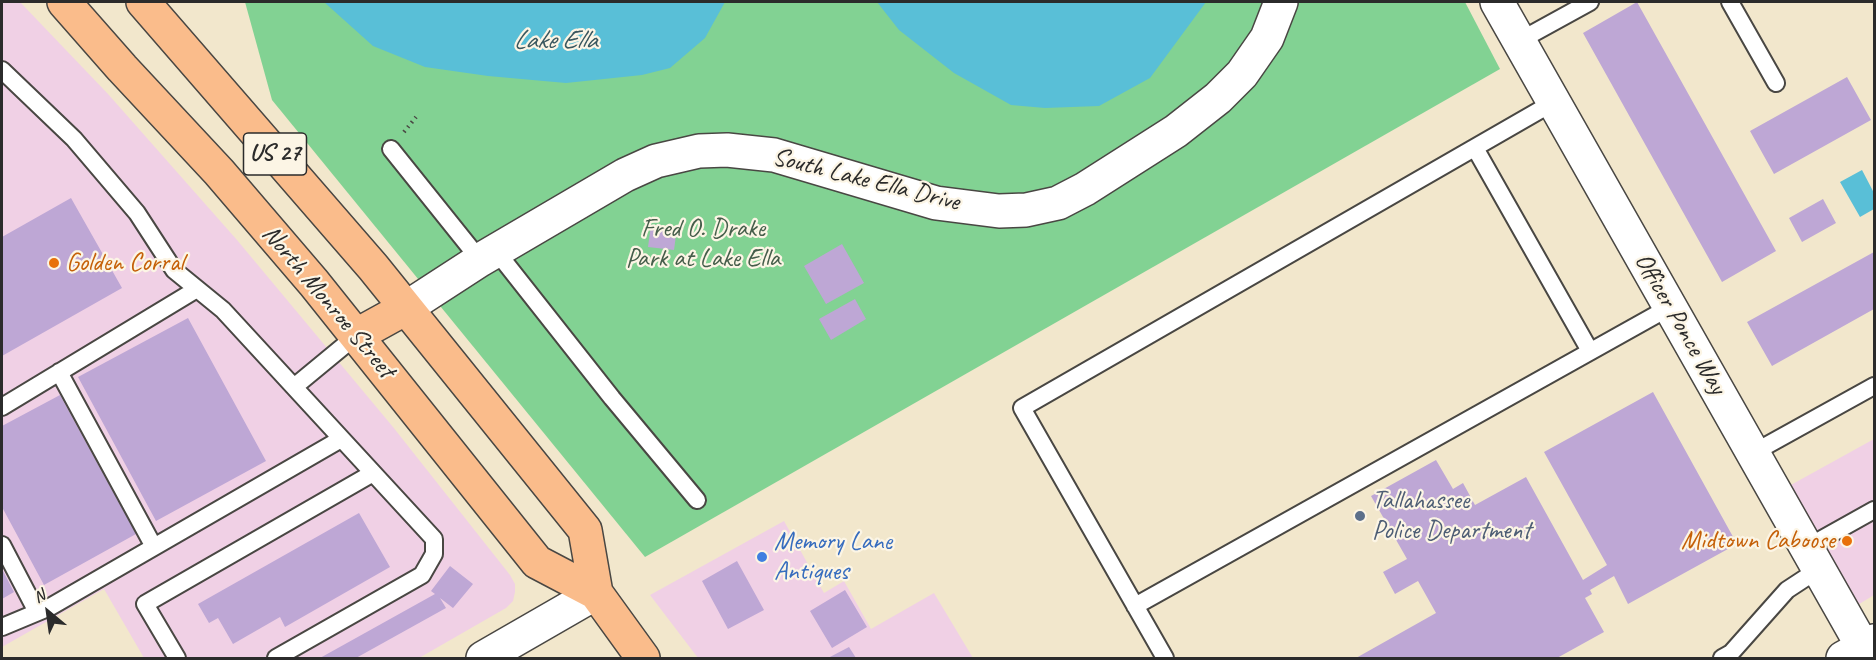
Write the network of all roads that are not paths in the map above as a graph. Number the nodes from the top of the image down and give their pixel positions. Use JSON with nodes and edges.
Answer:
{"nodes":[{"id":1,"x":64,"y":2,"type":"edge"},
{"id":2,"x":142,"y":2,"type":"edge"},
{"id":3,"x":1281,"y":2,"type":"edge"},
{"id":4,"x":1497,"y":2,"type":"edge"},
{"id":5,"x":1590,"y":2,"type":"edge"},
{"id":6,"x":1730,"y":2,"type":"edge"},
{"id":7,"x":1519,"y":40,"type":"junction"},
{"id":8,"x":2,"y":70,"type":"edge"},
{"id":9,"x":1776,"y":83,"type":"dead end"},
{"id":10,"x":1554,"y":102,"type":"junction"},
{"id":11,"x":1475,"y":148,"type":"junction"},
{"id":12,"x":390,"y":149,"type":"dead end"},
{"id":13,"x":488,"y":256,"type":"junction"},
{"id":14,"x":197,"y":288,"type":"junction"},
{"id":15,"x":1670,"y":307,"type":"junction"},
{"id":16,"x":406,"y":308,"type":"junction"},
{"id":17,"x":357,"y":335,"type":"junction"},
{"id":18,"x":1590,"y":351,"type":"junction"},
{"id":19,"x":59,"y":372,"type":"junction"},
{"id":20,"x":1875,"y":386,"type":"edge"},
{"id":21,"x":294,"y":387,"type":"junction"},
{"id":22,"x":2,"y":407,"type":"edge"},
{"id":23,"x":341,"y":439,"type":"junction"},
{"id":24,"x":1753,"y":453,"type":"junction"},
{"id":25,"x":374,"y":473,"type":"junction"},
{"id":26,"x":696,"y":500,"type":"dead end"},
{"id":27,"x":1875,"y":510,"type":"edge"},
{"id":28,"x":2,"y":545,"type":"edge"},
{"id":29,"x":154,"y":547,"type":"junction"},
{"id":30,"x":1813,"y":559,"type":"junction"},
{"id":31,"x":596,"y":593,"type":"junction"},
{"id":32,"x":1135,"y":606,"type":"junction"},
{"id":33,"x":37,"y":612,"type":"junction"},
{"id":34,"x":2,"y":627,"type":"edge"},
{"id":35,"x":1860,"y":649,"type":"edge"},
{"id":36,"x":1158,"y":656,"type":"edge"},
{"id":37,"x":177,"y":658,"type":"edge"},
{"id":38,"x":276,"y":658,"type":"edge"},
{"id":39,"x":483,"y":658,"type":"edge"},
{"id":40,"x":643,"y":658,"type":"edge"},
{"id":41,"x":1722,"y":658,"type":"edge"}],
"edges":[{"from":1,"to":17,"type":"main road","name":"North Monroe Street","number":"US 27"},
{"from":2,"to":16,"type":"main road","name":"North Monroe Street","number":"US 27"},
{"from":3,"to":13,"type":"street","name":"South Lake Ella Drive"},
{"from":4,"to":7,"type":"street","name":"Officer Ponce Way"},
{"from":5,"to":7,"type":"lane"},
{"from":6,"to":9,"type":"lane"},
{"from":7,"to":10,"type":"street","name":"Officer Ponce Way"},
{"from":8,"to":14,"type":"lane"},
{"from":10,"to":11,"type":"lane"},
{"from":10,"to":15,"type":"street","name":"Officer Ponce Way"},
{"from":11,"to":18,"type":"lane"},
{"from":11,"to":32,"type":"lane"},
{"from":12,"to":13,"type":"lane"},
{"from":13,"to":16,"type":"street","name":"South Lake Ella Drive"},
{"from":13,"to":26,"type":"lane"},
{"from":14,"to":19,"type":"lane"},
{"from":14,"to":21,"type":"lane"},
{"from":15,"to":18,"type":"lane"},
{"from":15,"to":24,"type":"street","name":"Officer Ponce Way"},
{"from":16,"to":17,"type":"main road"},
{"from":16,"to":31,"type":"main road","name":"North Monroe Street","number":"US 27"},
{"from":17,"to":21,"type":"lane"},
{"from":17,"to":31,"type":"main road","name":"North Monroe Street","number":"US 27"},
{"from":18,"to":32,"type":"lane"},
{"from":19,"to":22,"type":"lane"},
{"from":19,"to":29,"type":"lane"},
{"from":20,"to":24,"type":"lane"},
{"from":21,"to":23,"type":"lane"},
{"from":23,"to":25,"type":"lane"},
{"from":23,"to":29,"type":"lane"},
{"from":24,"to":30,"type":"street","name":"Officer Ponce Way"},
{"from":25,"to":37,"type":"lane"},
{"from":25,"to":38,"type":"lane"},
{"from":27,"to":30,"type":"lane"},
{"from":28,"to":33,"type":"lane"},
{"from":29,"to":33,"type":"lane"},
{"from":30,"to":35,"type":"street","name":"Officer Ponce Way"},
{"from":30,"to":41,"type":"lane"},
{"from":31,"to":39,"type":"street"},
{"from":31,"to":40,"type":"main road","name":"North Monroe Street","number":"US 27"},
{"from":32,"to":36,"type":"lane"},
{"from":33,"to":34,"type":"lane"}]}
